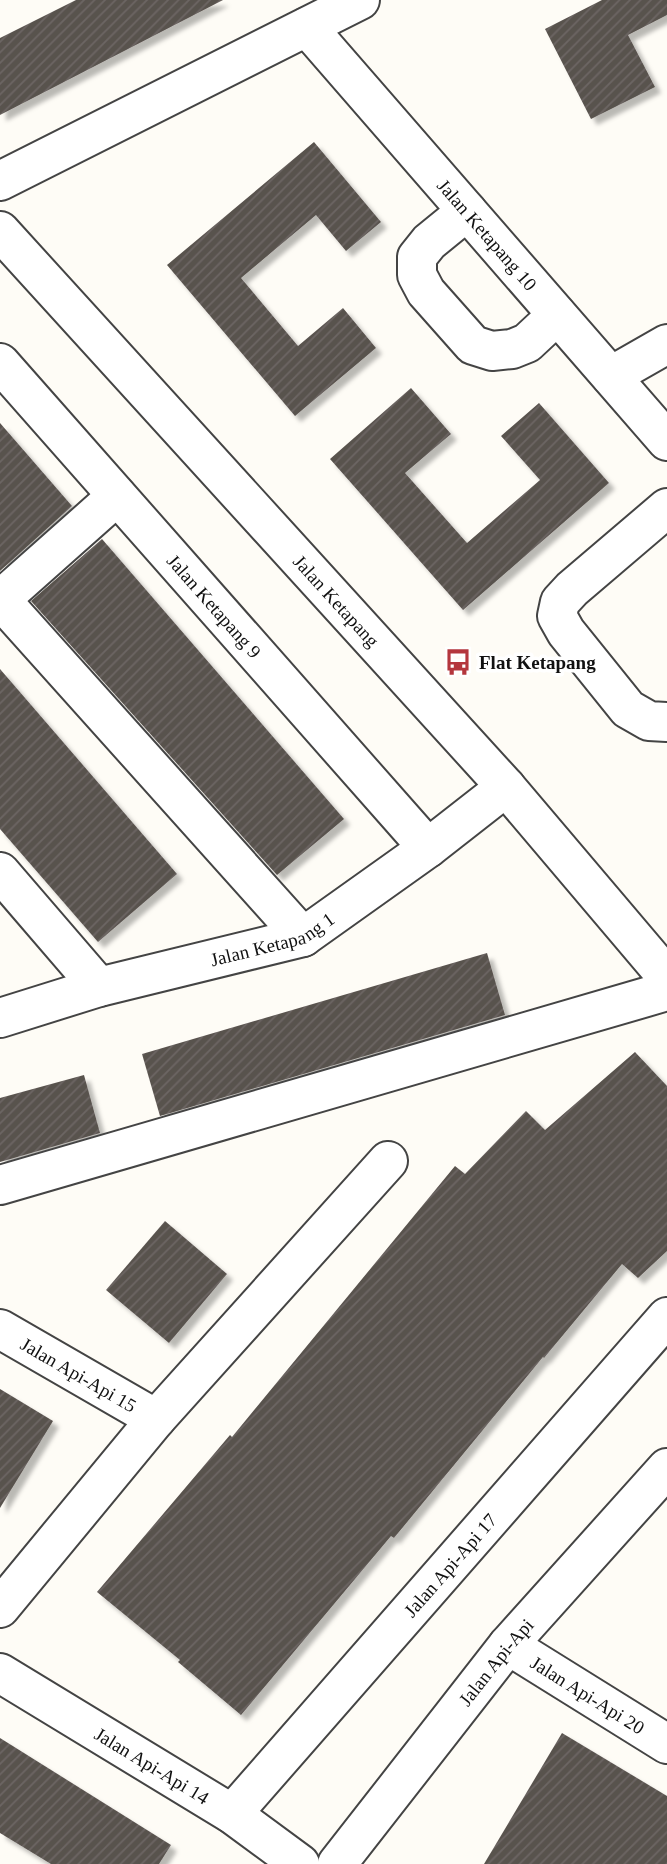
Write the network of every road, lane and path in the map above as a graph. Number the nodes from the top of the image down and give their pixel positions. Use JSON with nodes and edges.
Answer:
{"nodes":[{"id":1,"x":360,"y":0,"type":"edge"},
{"id":2,"x":307,"y":27,"type":"junction"},
{"id":3,"x":0,"y":181,"type":"edge"},
{"id":4,"x":467,"y":211,"type":"junction"},
{"id":5,"x":0,"y":231,"type":"edge"},
{"id":6,"x":557,"y":314,"type":"junction"},
{"id":7,"x":667,"y":344,"type":"edge"},
{"id":8,"x":0,"y":363,"type":"edge"},
{"id":9,"x":611,"y":376,"type":"junction"},
{"id":10,"x":667,"y":441,"type":"edge"},
{"id":11,"x":117,"y":496,"type":"junction"},
{"id":12,"x":667,"y":508,"type":"edge"},
{"id":13,"x":0,"y":600,"type":"edge"},
{"id":14,"x":667,"y":722,"type":"edge"},
{"id":15,"x":506,"y":787,"type":"junction"},
{"id":16,"x":428,"y":848,"type":"junction"},
{"id":17,"x":0,"y":872,"type":"edge"},
{"id":18,"x":303,"y":937,"type":"junction"},
{"id":19,"x":667,"y":977,"type":"edge"},
{"id":20,"x":99,"y":987,"type":"junction"},
{"id":21,"x":667,"y":991,"type":"edge"},
{"id":22,"x":0,"y":1018,"type":"edge"},
{"id":23,"x":388,"y":1161,"type":"dead end"},
{"id":24,"x":0,"y":1185,"type":"edge"},
{"id":25,"x":667,"y":1317,"type":"edge"},
{"id":26,"x":0,"y":1329,"type":"edge"},
{"id":27,"x":156,"y":1419,"type":"junction"},
{"id":28,"x":667,"y":1468,"type":"edge"},
{"id":29,"x":0,"y":1608,"type":"edge"},
{"id":30,"x":508,"y":1645,"type":"junction"},
{"id":31,"x":0,"y":1673,"type":"edge"},
{"id":32,"x":667,"y":1744,"type":"edge"},
{"id":33,"x":232,"y":1814,"type":"junction"},
{"id":34,"x":300,"y":1864,"type":"edge"},
{"id":35,"x":337,"y":1864,"type":"edge"}],
"edges":[{"from":1,"to":2,"type":"street"},
{"from":2,"to":3,"type":"street"},
{"from":2,"to":4,"type":"street","name":"Jalan Ketapang 10"},
{"from":4,"to":6,"type":"street","name":"Jalan Ketapang 10"},
{"from":4,"to":6,"type":"street"},
{"from":5,"to":15,"type":"street","name":"Jalan Ketapang"},
{"from":6,"to":9,"type":"street","name":"Jalan Ketapang 10"},
{"from":7,"to":9,"type":"street"},
{"from":8,"to":11,"type":"street","name":"Jalan Ketapang 9"},
{"from":9,"to":10,"type":"street","name":"Jalan Ketapang 10"},
{"from":11,"to":13,"type":"street"},
{"from":11,"to":16,"type":"street","name":"Jalan Ketapang 9"},
{"from":12,"to":14,"type":"street"},
{"from":13,"to":18,"type":"street"},
{"from":15,"to":16,"type":"street","name":"Jalan Ketapang 1"},
{"from":15,"to":19,"type":"street","name":"Jalan Ketapang"},
{"from":16,"to":18,"type":"street","name":"Jalan Ketapang 1"},
{"from":17,"to":20,"type":"street"},
{"from":18,"to":20,"type":"street","name":"Jalan Ketapang 1"},
{"from":20,"to":22,"type":"street","name":"Jalan Ketapang 1"},
{"from":21,"to":24,"type":"street"},
{"from":23,"to":27,"type":"street"},
{"from":25,"to":33,"type":"street","name":"Jalan Api-Api 17"},
{"from":26,"to":27,"type":"street","name":"Jalan Api-Api 15"},
{"from":27,"to":29,"type":"street"},
{"from":28,"to":30,"type":"street","name":"Jalan Api-Api"},
{"from":30,"to":32,"type":"street","name":"Jalan Api-Api 20"},
{"from":30,"to":35,"type":"street","name":"Jalan Api-Api"},
{"from":31,"to":33,"type":"street","name":"Jalan Api-Api 14"},
{"from":33,"to":34,"type":"street","name":"Jalan Api-Api 14"}]}
